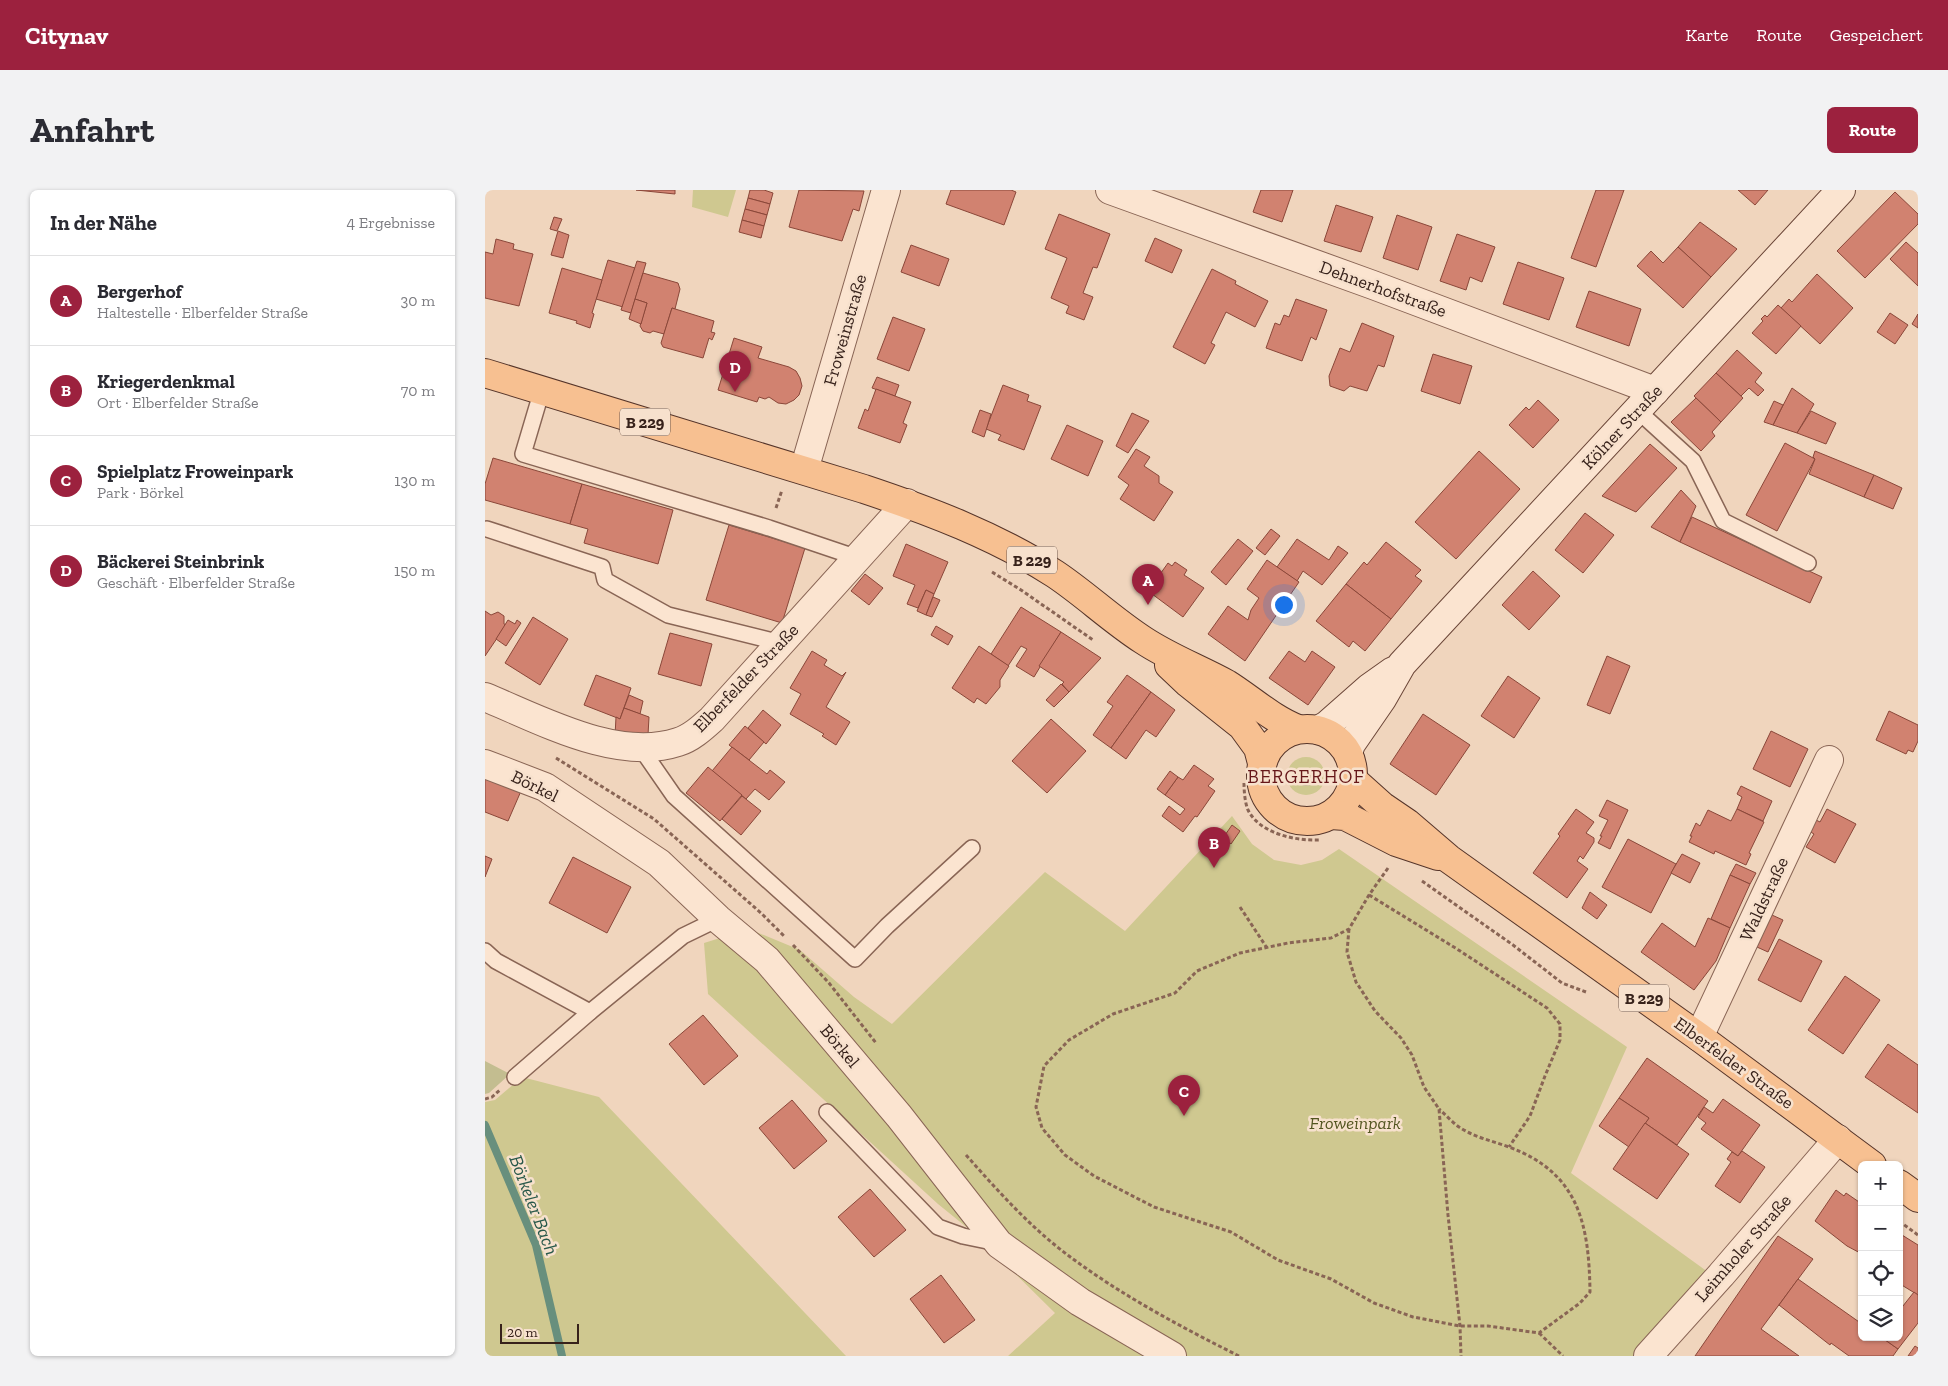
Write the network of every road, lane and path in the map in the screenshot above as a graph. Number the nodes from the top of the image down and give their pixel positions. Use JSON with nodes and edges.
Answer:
{"nodes":[{"id":1,"x":886,"y":190,"type":"edge"},
{"id":2,"x":1110,"y":190,"type":"edge"},
{"id":3,"x":1841,"y":190,"type":"edge"},
{"id":4,"x":485,"y":372,"type":"edge"},
{"id":5,"x":542,"y":390,"type":"junction"},
{"id":6,"x":1646,"y":400,"type":"junction"},
{"id":7,"x":804,"y":470,"type":"junction"},
{"id":8,"x":780,"y":498,"type":"dead end"},
{"id":9,"x":907,"y":503,"type":"junction"},
{"id":10,"x":778,"y":504,"type":"dead end"},
{"id":11,"x":487,"y":529,"type":"dead end"},
{"id":12,"x":858,"y":558,"type":"junction"},
{"id":13,"x":1808,"y":563,"type":"dead end"},
{"id":14,"x":989,"y":570,"type":"dead end"},
{"id":15,"x":1144,"y":641,"type":"junction"},
{"id":16,"x":781,"y":643,"type":"junction"},
{"id":17,"x":1098,"y":644,"type":"dead end"},
{"id":18,"x":1402,"y":664,"type":"junction"},
{"id":19,"x":485,"y":697,"type":"edge"},
{"id":20,"x":1308,"y":730,"type":"junction"},
{"id":21,"x":640,"y":747,"type":"junction"},
{"id":22,"x":1348,"y":753,"type":"junction"},
{"id":23,"x":1829,"y":760,"type":"dead end"},
{"id":24,"x":485,"y":764,"type":"edge"},
{"id":25,"x":1253,"y":771,"type":"junction"},
{"id":26,"x":1353,"y":780,"type":"junction"},
{"id":27,"x":1327,"y":827,"type":"junction"},
{"id":28,"x":972,"y":848,"type":"dead end"},
{"id":29,"x":1449,"y":859,"type":"junction"},
{"id":30,"x":1393,"y":861,"type":"dead end"},
{"id":31,"x":1421,"y":880,"type":"dead end"},
{"id":32,"x":1369,"y":895,"type":"junction"},
{"id":33,"x":1240,"y":907,"type":"dead end"},
{"id":34,"x":718,"y":919,"type":"junction"},
{"id":35,"x":1349,"y":929,"type":"junction"},
{"id":36,"x":1267,"y":948,"type":"junction"},
{"id":37,"x":485,"y":951,"type":"edge"},
{"id":38,"x":1595,"y":996,"type":"dead end"},
{"id":39,"x":590,"y":1012,"type":"junction"},
{"id":40,"x":1699,"y":1037,"type":"junction"},
{"id":41,"x":515,"y":1078,"type":"dead end"},
{"id":42,"x":1439,"y":1109,"type":"junction"},
{"id":43,"x":827,"y":1112,"type":"dead end"},
{"id":44,"x":1838,"y":1140,"type":"junction"},
{"id":45,"x":1509,"y":1147,"type":"junction"},
{"id":46,"x":1867,"y":1161,"type":"edge"},
{"id":47,"x":1903,"y":1187,"type":"edge"},
{"id":48,"x":1918,"y":1198,"type":"edge"},
{"id":49,"x":1903,"y":1224,"type":"edge"},
{"id":50,"x":1918,"y":1235,"type":"edge"},
{"id":51,"x":999,"y":1244,"type":"junction"},
{"id":52,"x":1459,"y":1326,"type":"junction"},
{"id":53,"x":1539,"y":1333,"type":"junction"},
{"id":54,"x":1172,"y":1356,"type":"edge"},
{"id":55,"x":1461,"y":1356,"type":"edge"},
{"id":56,"x":1563,"y":1356,"type":"edge"},
{"id":57,"x":1648,"y":1356,"type":"edge"}],
"edges":[{"from":1,"to":7,"type":"street","name":"Froweinstraße"},
{"from":2,"to":6,"type":"street","name":"Dehnerhofstraße"},
{"from":3,"to":6,"type":"street","name":"Kölner Straße"},
{"from":4,"to":5,"type":"main road","number":"B 229"},
{"from":5,"to":7,"type":"main road","number":"B 229"},
{"from":5,"to":12,"type":"lane"},
{"from":6,"to":13,"type":"lane"},
{"from":6,"to":18,"type":"street","name":"Kölner Straße"},
{"from":7,"to":9,"type":"main road","number":"B 229"},
{"from":8,"to":10,"type":"path"},
{"from":9,"to":12,"type":"street","name":"Elberfelder Straße"},
{"from":9,"to":15,"type":"main road","number":"B 229"},
{"from":11,"to":16,"type":"lane"},
{"from":12,"to":16,"type":"street","name":"Elberfelder Straße"},
{"from":14,"to":17,"type":"path"},
{"from":15,"to":20,"type":"main road","number":"B 229"},
{"from":15,"to":25,"type":"main road","number":"B 229"},
{"from":16,"to":21,"type":"street","name":"Elberfelder Straße"},
{"from":18,"to":20,"type":"street","name":"Kölner Straße"},
{"from":18,"to":22,"type":"street","name":"Kölner Straße"},
{"from":19,"to":21,"type":"street","name":"Elberfelder Straße"},
{"from":20,"to":22,"type":"main road","number":"B 229"},
{"from":20,"to":25,"type":"main road"},
{"from":21,"to":28,"type":"lane"},
{"from":22,"to":26,"type":"main road"},
{"from":23,"to":40,"type":"street","name":"Waldstraße"},
{"from":24,"to":34,"type":"street","name":"Börkel"},
{"from":25,"to":27,"type":"main road","number":"B 229"},
{"from":25,"to":27,"type":"path"},
{"from":26,"to":27,"type":"main road"},
{"from":26,"to":29,"type":"main road","name":"Elberfelder Straße","number":"B 229"},
{"from":27,"to":29,"type":"main road","name":"Elberfelder Straße","number":"B 229"},
{"from":29,"to":40,"type":"main road","name":"Elberfelder Straße","number":"B 229"},
{"from":30,"to":32,"type":"path"},
{"from":31,"to":38,"type":"path"},
{"from":32,"to":35,"type":"path"},
{"from":32,"to":45,"type":"path"},
{"from":33,"to":36,"type":"path"},
{"from":34,"to":39,"type":"lane"},
{"from":34,"to":51,"type":"street","name":"Börkel"},
{"from":35,"to":36,"type":"path"},
{"from":35,"to":42,"type":"path"},
{"from":36,"to":52,"type":"path"},
{"from":37,"to":39,"type":"lane"},
{"from":39,"to":41,"type":"lane"},
{"from":40,"to":44,"type":"main road","name":"Elberfelder Straße","number":"B 229"},
{"from":42,"to":45,"type":"path"},
{"from":42,"to":52,"type":"path"},
{"from":43,"to":51,"type":"lane"},
{"from":44,"to":46,"type":"main road","name":"Elberfelder Straße","number":"B 229"},
{"from":44,"to":57,"type":"street","name":"Leimholer Straße"},
{"from":45,"to":53,"type":"path"},
{"from":47,"to":48,"type":"main road"},
{"from":49,"to":50,"type":"path"},
{"from":51,"to":54,"type":"street","name":"Börkel"},
{"from":52,"to":53,"type":"path"},
{"from":52,"to":55,"type":"path"},
{"from":53,"to":56,"type":"path"}]}
